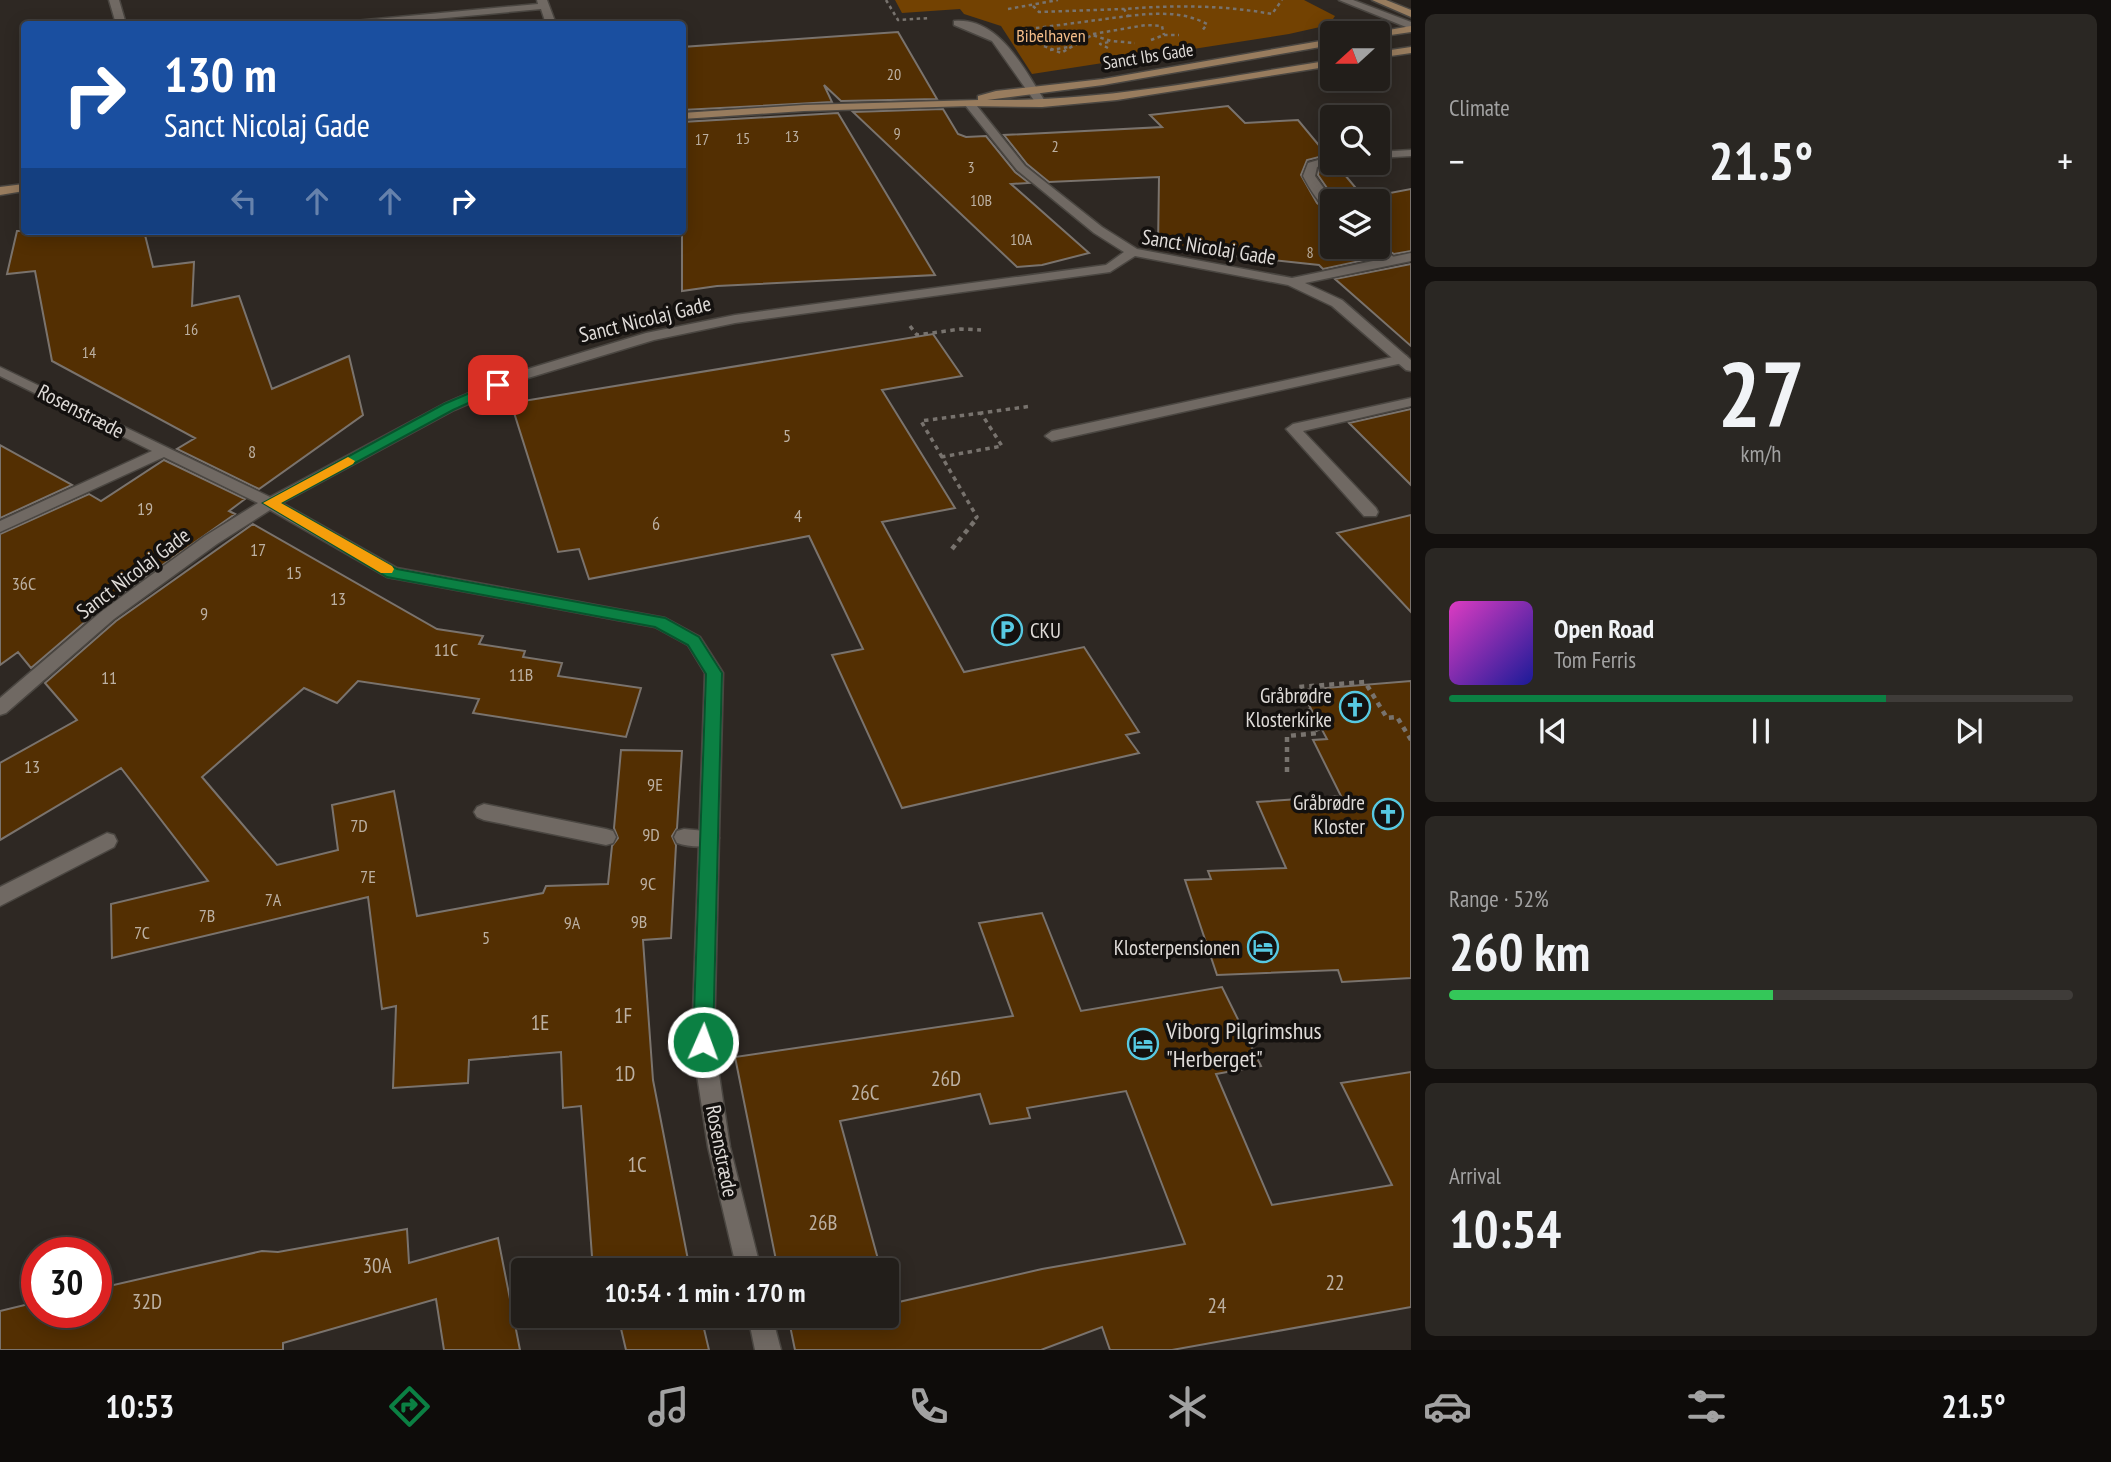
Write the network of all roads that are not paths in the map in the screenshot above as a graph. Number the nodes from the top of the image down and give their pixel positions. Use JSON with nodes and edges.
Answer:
{"nodes":[{"id":1,"x":114,"y":0,"type":"edge"},
{"id":2,"x":1344,"y":0,"type":"edge"},
{"id":3,"x":1377,"y":0,"type":"edge"},
{"id":4,"x":542,"y":3,"type":"edge"},
{"id":5,"x":1411,"y":14,"type":"edge"},
{"id":6,"x":120,"y":21,"type":"edge"},
{"id":7,"x":382,"y":21,"type":"edge"},
{"id":8,"x":550,"y":21,"type":"edge"},
{"id":9,"x":958,"y":23,"type":"dead end"},
{"id":10,"x":1411,"y":27,"type":"edge"},
{"id":11,"x":1390,"y":31,"type":"edge"},
{"id":12,"x":1320,"y":44,"type":"edge"},
{"id":13,"x":1411,"y":50,"type":"edge"},
{"id":14,"x":1390,"y":53,"type":"edge"},
{"id":15,"x":1320,"y":65,"type":"edge"},
{"id":16,"x":1032,"y":90,"type":"junction"},
{"id":17,"x":969,"y":103,"type":"junction"},
{"id":18,"x":1042,"y":104,"type":"junction"},
{"id":19,"x":686,"y":116,"type":"edge"},
{"id":20,"x":1411,"y":153,"type":"edge"},
{"id":21,"x":1390,"y":154,"type":"edge"},
{"id":22,"x":1320,"y":162,"type":"edge"},
{"id":23,"x":21,"y":188,"type":"edge"},
{"id":24,"x":0,"y":191,"type":"edge"},
{"id":25,"x":1320,"y":194,"type":"edge"},
{"id":26,"x":1133,"y":253,"type":"junction"},
{"id":27,"x":1411,"y":257,"type":"edge"},
{"id":28,"x":1387,"y":259,"type":"edge"},
{"id":29,"x":1390,"y":261,"type":"junction"},
{"id":30,"x":1292,"y":282,"type":"junction"},
{"id":31,"x":1406,"y":363,"type":"edge"},
{"id":32,"x":0,"y":371,"type":"edge"},
{"id":33,"x":1411,"y":402,"type":"edge"},
{"id":34,"x":1052,"y":436,"type":"dead end"},
{"id":35,"x":162,"y":452,"type":"junction"},
{"id":36,"x":270,"y":503,"type":"junction"},
{"id":37,"x":1370,"y":512,"type":"dead end"},
{"id":38,"x":0,"y":527,"type":"edge"},
{"id":39,"x":0,"y":708,"type":"edge"},
{"id":40,"x":484,"y":812,"type":"dead end"},
{"id":41,"x":606,"y":837,"type":"dead end"},
{"id":42,"x":684,"y":837,"type":"dead end"},
{"id":43,"x":709,"y":838,"type":"junction"},
{"id":44,"x":107,"y":841,"type":"dead end"},
{"id":45,"x":0,"y":897,"type":"edge"},
{"id":46,"x":746,"y":1258,"type":"edge"},
{"id":47,"x":763,"y":1328,"type":"edge"},
{"id":48,"x":768,"y":1350,"type":"edge"}],
"edges":[{"from":1,"to":6,"type":"street"},
{"from":2,"to":10,"type":"street"},
{"from":3,"to":5,"type":"main road"},
{"from":4,"to":7,"type":"street"},
{"from":4,"to":8,"type":"street"},
{"from":9,"to":16,"type":"street"},
{"from":10,"to":11,"type":"main road"},
{"from":12,"to":16,"type":"main road","name":"Sanct Ibs Gade"},
{"from":13,"to":14,"type":"main road"},
{"from":15,"to":18,"type":"main road","name":"Sanct Ibs Gade"},
{"from":16,"to":17,"type":"main road","name":"Sanct Ibs Gade"},
{"from":16,"to":18,"type":"street"},
{"from":17,"to":18,"type":"main road","name":"Sanct Ibs Gade"},
{"from":17,"to":19,"type":"main road","name":"Sanct Ibs Gade"},
{"from":17,"to":26,"type":"street"},
{"from":20,"to":21,"type":"street"},
{"from":22,"to":25,"type":"street"},
{"from":23,"to":24,"type":"main road"},
{"from":26,"to":30,"type":"street","name":"Sanct Nicolaj Gade"},
{"from":26,"to":36,"type":"street","name":"Sanct Nicolaj Gade"},
{"from":27,"to":29,"type":"street","name":"Sanct Nicolaj Gade"},
{"from":28,"to":29,"type":"street"},
{"from":29,"to":30,"type":"street","name":"Sanct Nicolaj Gade"},
{"from":30,"to":31,"type":"street"},
{"from":31,"to":34,"type":"street"},
{"from":32,"to":35,"type":"street","name":"Rosenstræde"},
{"from":33,"to":37,"type":"street"},
{"from":35,"to":36,"type":"street","name":"Rosenstræde"},
{"from":35,"to":38,"type":"street","name":"Rosenstræde"},
{"from":36,"to":39,"type":"street","name":"Sanct Nicolaj Gade"},
{"from":36,"to":43,"type":"street","name":"Rosenstræde"},
{"from":40,"to":41,"type":"street"},
{"from":42,"to":43,"type":"street"},
{"from":43,"to":46,"type":"street","name":"Rosenstræde"},
{"from":44,"to":45,"type":"street"},
{"from":47,"to":48,"type":"street"}]}
